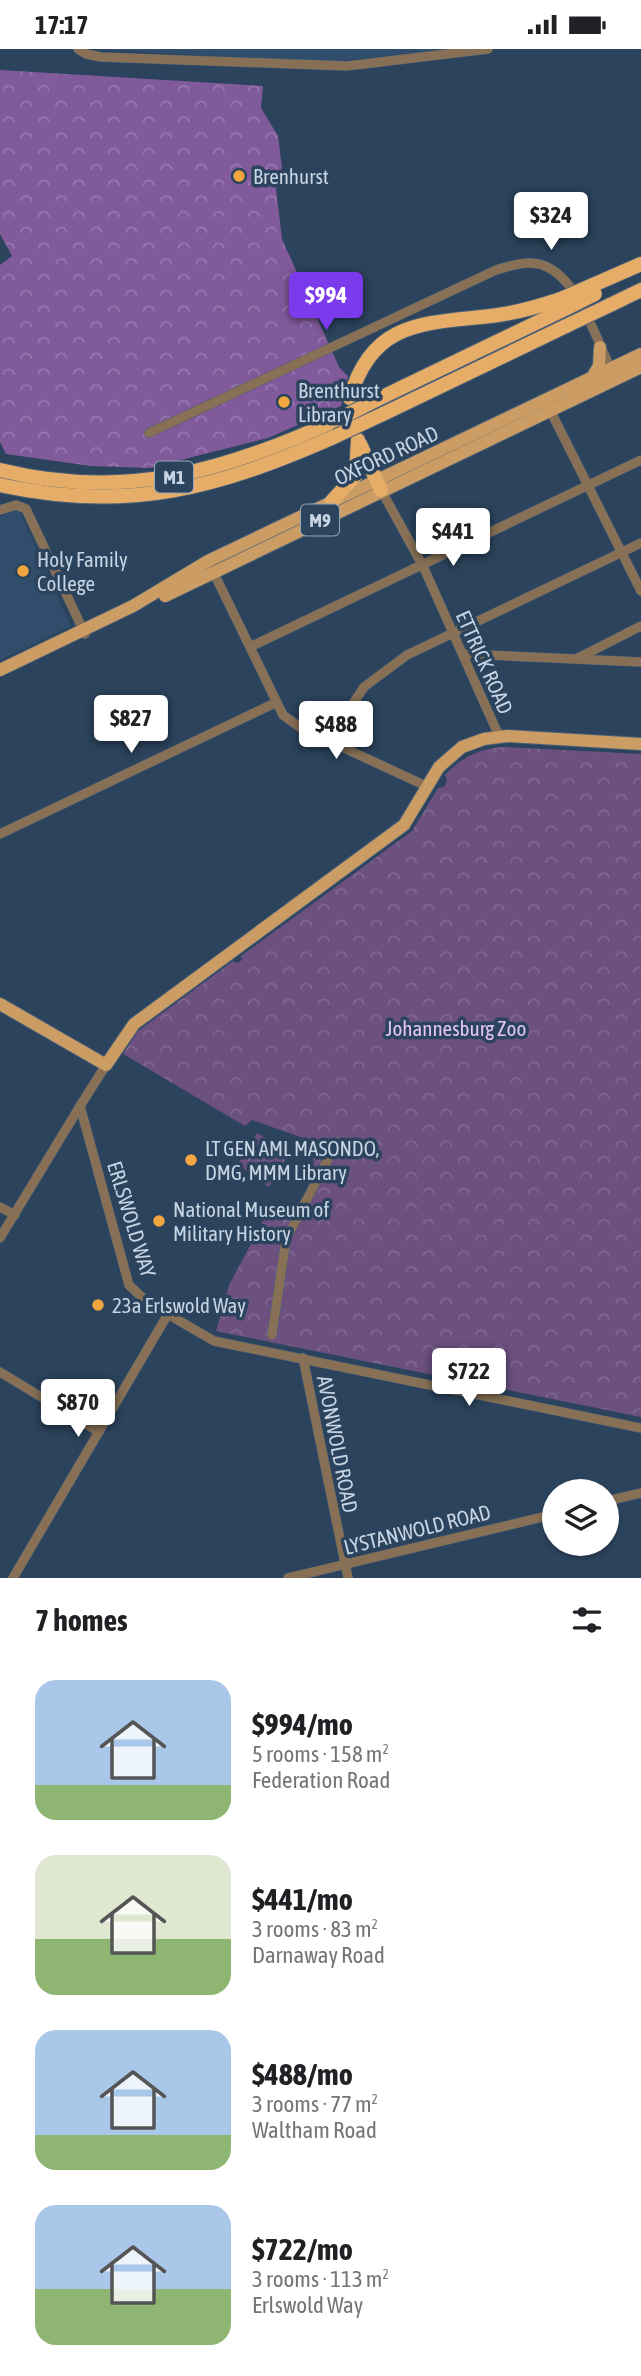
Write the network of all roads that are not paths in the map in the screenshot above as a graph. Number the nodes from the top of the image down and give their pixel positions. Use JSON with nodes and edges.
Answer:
{"nodes":[{"id":1,"x":78,"y":49,"type":"edge"},
{"id":2,"x":488,"y":49,"type":"edge"},
{"id":3,"x":641,"y":264,"type":"edge"},
{"id":4,"x":641,"y":272,"type":"edge"},
{"id":5,"x":594,"y":290,"type":"junction"},
{"id":6,"x":641,"y":290,"type":"edge"},
{"id":7,"x":564,"y":303,"type":"junction"},
{"id":8,"x":601,"y":349,"type":"junction"},
{"id":9,"x":635,"y":356,"type":"edge"},
{"id":10,"x":641,"y":367,"type":"edge"},
{"id":11,"x":613,"y":373,"type":"junction"},
{"id":12,"x":593,"y":375,"type":"junction"},
{"id":13,"x":351,"y":398,"type":"dead end"},
{"id":14,"x":547,"y":405,"type":"junction"},
{"id":15,"x":149,"y":433,"type":"dead end"},
{"id":16,"x":641,"y":460,"type":"edge"},
{"id":17,"x":0,"y":470,"type":"edge"},
{"id":18,"x":0,"y":485,"type":"edge"},
{"id":19,"x":379,"y":486,"type":"junction"},
{"id":20,"x":588,"y":487,"type":"junction"},
{"id":21,"x":332,"y":501,"type":"junction"},
{"id":22,"x":5,"y":508,"type":"edge"},
{"id":23,"x":641,"y":543,"type":"edge"},
{"id":24,"x":623,"y":552,"type":"junction"},
{"id":25,"x":211,"y":566,"type":"junction"},
{"id":26,"x":423,"y":566,"type":"junction"},
{"id":27,"x":641,"y":591,"type":"edge"},
{"id":28,"x":641,"y":626,"type":"edge"},
{"id":29,"x":84,"y":632,"type":"junction"},
{"id":30,"x":453,"y":632,"type":"junction"},
{"id":31,"x":250,"y":647,"type":"junction"},
{"id":32,"x":463,"y":654,"type":"junction"},
{"id":33,"x":578,"y":658,"type":"junction"},
{"id":34,"x":641,"y":662,"type":"edge"},
{"id":35,"x":0,"y":672,"type":"edge"},
{"id":36,"x":275,"y":703,"type":"junction"},
{"id":37,"x":499,"y":736,"type":"junction"},
{"id":38,"x":328,"y":742,"type":"junction"},
{"id":39,"x":641,"y":744,"type":"edge"},
{"id":40,"x":426,"y":786,"type":"junction"},
{"id":41,"x":0,"y":834,"type":"edge"},
{"id":42,"x":0,"y":1004,"type":"edge"},
{"id":43,"x":106,"y":1065,"type":"junction"},
{"id":44,"x":80,"y":1106,"type":"junction"},
{"id":45,"x":337,"y":1142,"type":"dead end"},
{"id":46,"x":0,"y":1206,"type":"edge"},
{"id":47,"x":15,"y":1215,"type":"junction"},
{"id":48,"x":0,"y":1238,"type":"edge"},
{"id":49,"x":168,"y":1314,"type":"junction"},
{"id":50,"x":272,"y":1335,"type":"dead end"},
{"id":51,"x":303,"y":1358,"type":"junction"},
{"id":52,"x":0,"y":1372,"type":"edge"},
{"id":53,"x":641,"y":1428,"type":"edge"},
{"id":54,"x":99,"y":1432,"type":"junction"},
{"id":55,"x":641,"y":1493,"type":"edge"},
{"id":56,"x":619,"y":1498,"type":"edge"},
{"id":57,"x":542,"y":1517,"type":"edge"},
{"id":58,"x":345,"y":1565,"type":"junction"},
{"id":59,"x":13,"y":1578,"type":"edge"},
{"id":60,"x":288,"y":1578,"type":"edge"},
{"id":61,"x":348,"y":1578,"type":"edge"}],
"edges":[{"from":1,"to":2,"type":"street"},
{"from":3,"to":5,"type":"highway"},
{"from":4,"to":5,"type":"highway","number":"M1"},
{"from":5,"to":7,"type":"highway","number":"M1","bridge":true},
{"from":6,"to":18,"type":"highway","number":"M1","bridge":true},
{"from":7,"to":13,"type":"highway"},
{"from":7,"to":17,"type":"highway","number":"M1","bridge":true},
{"from":8,"to":9,"type":"main road"},
{"from":8,"to":11,"type":"street"},
{"from":8,"to":12,"type":"main road"},
{"from":8,"to":15,"type":"street"},
{"from":9,"to":11,"type":"main road","name":"OXFORD ROAD","number":"M9"},
{"from":10,"to":11,"type":"main road","name":"OXFORD ROAD","number":"M9"},
{"from":11,"to":12,"type":"main road","name":"OXFORD ROAD","number":"M9"},
{"from":11,"to":14,"type":"main road","name":"OXFORD ROAD","number":"M9"},
{"from":12,"to":14,"type":"main road","name":"OXFORD ROAD","number":"M9"},
{"from":14,"to":19,"type":"main road","name":"OXFORD ROAD","number":"M9"},
{"from":14,"to":20,"type":"street"},
{"from":16,"to":20,"type":"street"},
{"from":19,"to":21,"type":"main road","name":"OXFORD ROAD","number":"M9"},
{"from":19,"to":21,"type":"highway"},
{"from":19,"to":25,"type":"main road","name":"OXFORD ROAD","number":"M9"},
{"from":19,"to":26,"type":"street","name":"ETTRICK ROAD"},
{"from":20,"to":24,"type":"street"},
{"from":20,"to":26,"type":"street"},
{"from":21,"to":25,"type":"main road","name":"OXFORD ROAD","number":"M9"},
{"from":22,"to":29,"type":"street"},
{"from":23,"to":24,"type":"street"},
{"from":24,"to":27,"type":"street"},
{"from":24,"to":30,"type":"street"},
{"from":25,"to":29,"type":"main road","name":"OXFORD ROAD","number":"M9"},
{"from":25,"to":31,"type":"street"},
{"from":26,"to":30,"type":"street","name":"ETTRICK ROAD"},
{"from":26,"to":31,"type":"street"},
{"from":28,"to":33,"type":"street"},
{"from":29,"to":35,"type":"main road","name":"OXFORD ROAD","number":"M9"},
{"from":30,"to":32,"type":"street","name":"ETTRICK ROAD"},
{"from":30,"to":38,"type":"street"},
{"from":31,"to":36,"type":"street"},
{"from":32,"to":33,"type":"street"},
{"from":32,"to":37,"type":"street","name":"ETTRICK ROAD"},
{"from":33,"to":34,"type":"street"},
{"from":36,"to":38,"type":"street"},
{"from":36,"to":41,"type":"street"},
{"from":37,"to":39,"type":"main road"},
{"from":37,"to":40,"type":"main road"},
{"from":38,"to":40,"type":"street"},
{"from":40,"to":43,"type":"main road"},
{"from":42,"to":43,"type":"main road"},
{"from":43,"to":44,"type":"street"},
{"from":44,"to":47,"type":"street"},
{"from":44,"to":49,"type":"street","name":"ERLSWOLD WAY"},
{"from":45,"to":50,"type":"street"},
{"from":46,"to":47,"type":"street"},
{"from":47,"to":48,"type":"street"},
{"from":49,"to":51,"type":"street","name":"ERLSWOLD WAY"},
{"from":49,"to":54,"type":"street"},
{"from":51,"to":53,"type":"street","name":"ERLSWOLD WAY"},
{"from":51,"to":58,"type":"street","name":"AVONWOLD ROAD"},
{"from":52,"to":54,"type":"street"},
{"from":54,"to":59,"type":"street"},
{"from":55,"to":56,"type":"street"},
{"from":57,"to":58,"type":"street","name":"LYSTANWOLD ROAD"},
{"from":58,"to":60,"type":"street","name":"LYSTANWOLD ROAD"},
{"from":58,"to":61,"type":"street","name":"AVONWOLD ROAD"}]}
